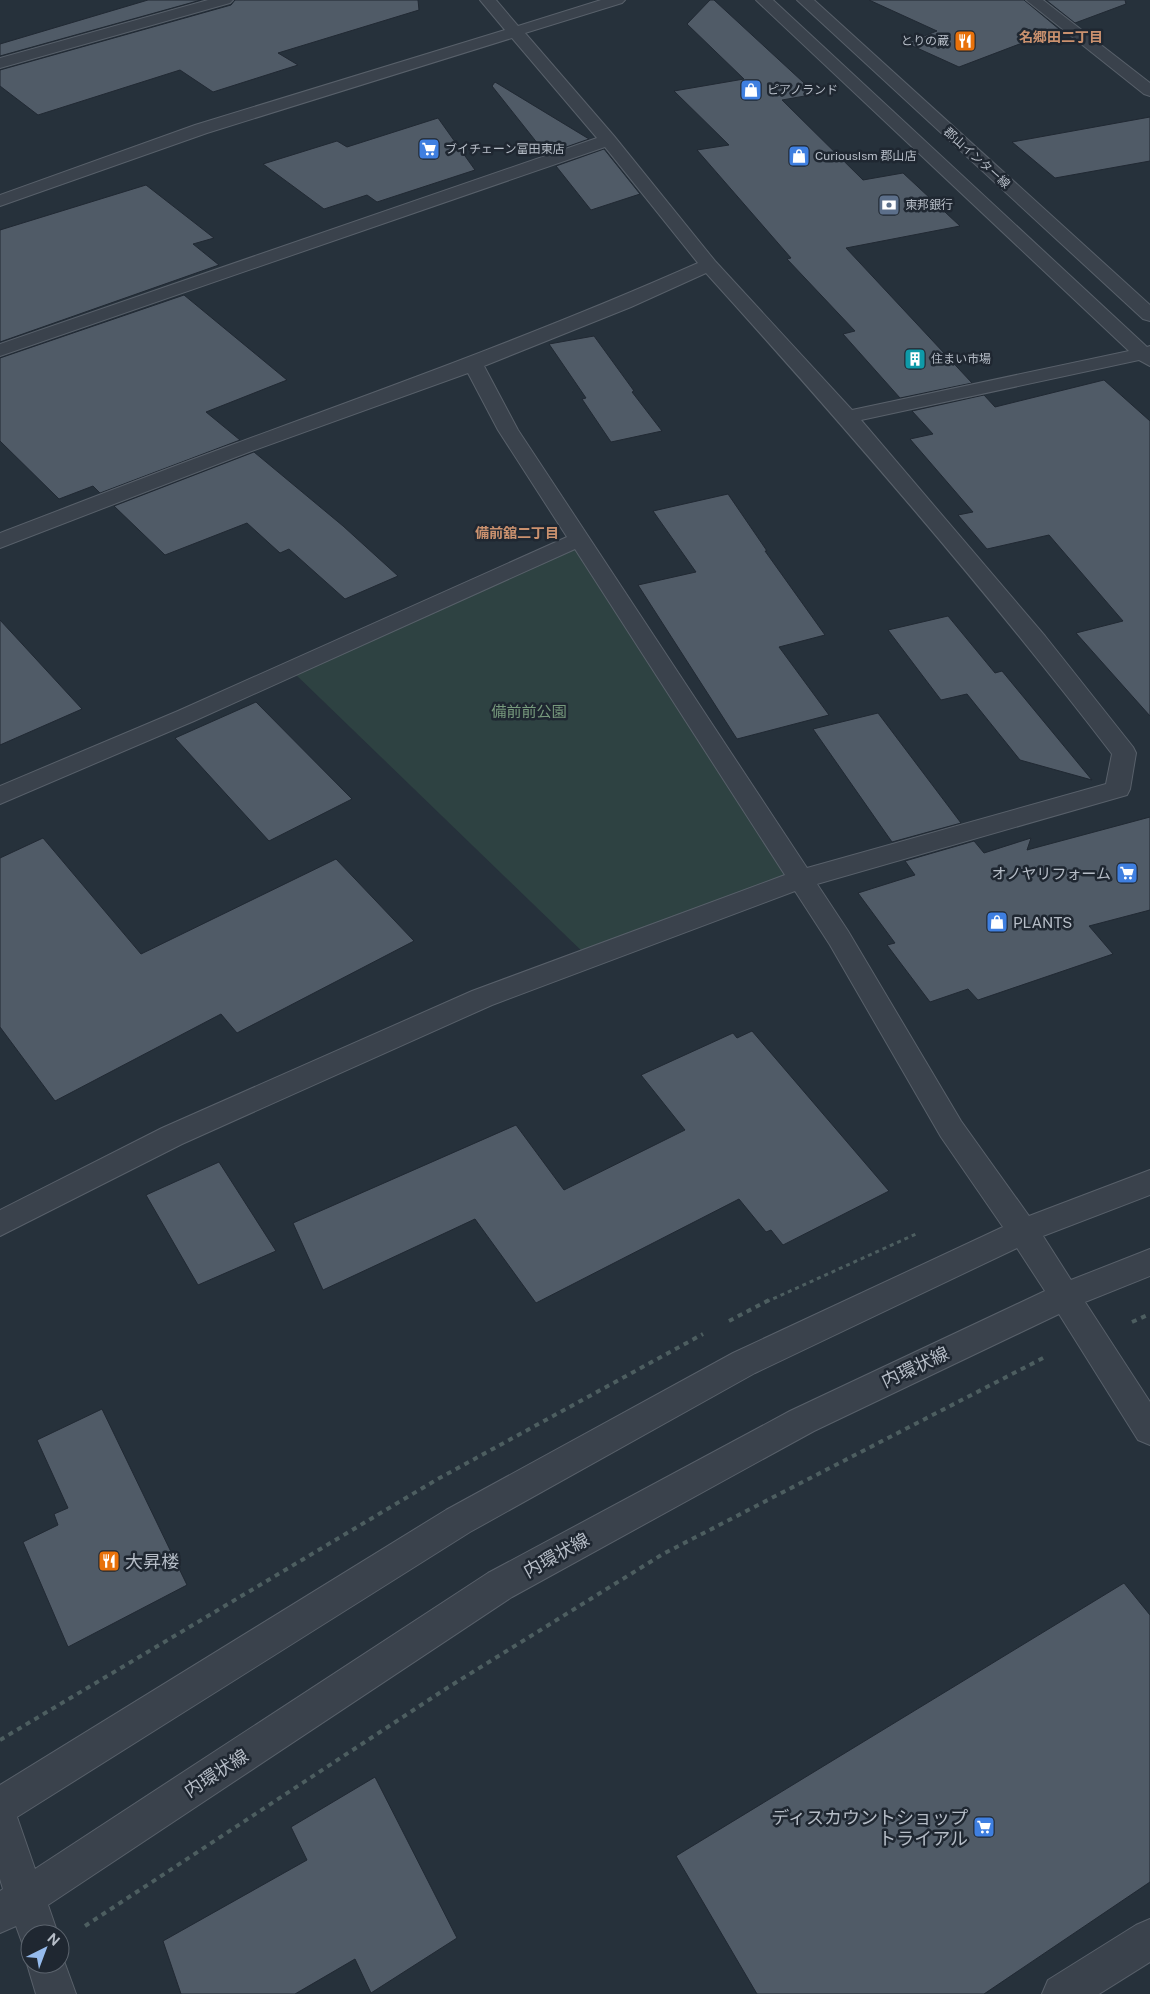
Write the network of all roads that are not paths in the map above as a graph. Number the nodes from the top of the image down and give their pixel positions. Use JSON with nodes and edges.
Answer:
{"nodes":[{"id":1,"x":225,"y":0,"type":"edge"},
{"id":2,"x":488,"y":0,"type":"edge"},
{"id":3,"x":618,"y":0,"type":"edge"},
{"id":4,"x":764,"y":0,"type":"edge"},
{"id":5,"x":805,"y":0,"type":"edge"},
{"id":6,"x":1034,"y":0,"type":"edge"},
{"id":7,"x":516,"y":32,"type":"junction"},
{"id":8,"x":0,"y":63,"type":"edge"},
{"id":9,"x":1150,"y":91,"type":"edge"},
{"id":10,"x":608,"y":140,"type":"junction"},
{"id":11,"x":0,"y":201,"type":"edge"},
{"id":12,"x":709,"y":266,"type":"junction"},
{"id":13,"x":1150,"y":315,"type":"edge"},
{"id":14,"x":0,"y":350,"type":"edge"},
{"id":15,"x":1148,"y":355,"type":"edge"},
{"id":16,"x":473,"y":364,"type":"junction"},
{"id":17,"x":847,"y":417,"type":"junction"},
{"id":18,"x":580,"y":539,"type":"junction"},
{"id":19,"x":0,"y":541,"type":"edge"},
{"id":20,"x":0,"y":796,"type":"edge"},
{"id":21,"x":801,"y":879,"type":"junction"},
{"id":22,"x":1150,"y":1182,"type":"edge"},
{"id":23,"x":0,"y":1224,"type":"edge"},
{"id":24,"x":1023,"y":1231,"type":"junction"},
{"id":25,"x":1150,"y":1262,"type":"edge"},
{"id":26,"x":1066,"y":1296,"type":"junction"},
{"id":27,"x":1150,"y":1430,"type":"edge"},
{"id":28,"x":0,"y":1806,"type":"edge"},
{"id":29,"x":0,"y":1823,"type":"edge"},
{"id":30,"x":13,"y":1906,"type":"edge"},
{"id":31,"x":29,"y":1924,"type":"edge"},
{"id":32,"x":1150,"y":1940,"type":"edge"},
{"id":33,"x":50,"y":1974,"type":"edge"},
{"id":34,"x":56,"y":1994,"type":"edge"},
{"id":35,"x":1062,"y":1994,"type":"edge"}],
"edges":[{"from":1,"to":8,"type":"street"},
{"from":2,"to":7,"type":"street"},
{"from":3,"to":7,"type":"street"},
{"from":4,"to":15,"type":"street"},
{"from":5,"to":13,"type":"street","name":"郡山インター線"},
{"from":6,"to":9,"type":"street"},
{"from":7,"to":10,"type":"street"},
{"from":7,"to":11,"type":"street"},
{"from":10,"to":12,"type":"street"},
{"from":10,"to":14,"type":"street"},
{"from":12,"to":16,"type":"street"},
{"from":12,"to":17,"type":"street"},
{"from":15,"to":17,"type":"street"},
{"from":16,"to":18,"type":"street"},
{"from":16,"to":19,"type":"street"},
{"from":17,"to":21,"type":"street"},
{"from":18,"to":20,"type":"street"},
{"from":18,"to":21,"type":"street"},
{"from":21,"to":23,"type":"street"},
{"from":21,"to":24,"type":"street"},
{"from":22,"to":24,"type":"street"},
{"from":24,"to":26,"type":"street"},
{"from":24,"to":28,"type":"street"},
{"from":25,"to":26,"type":"street","name":"内環状線"},
{"from":26,"to":27,"type":"street"},
{"from":26,"to":30,"type":"street","name":"内環状線"},
{"from":29,"to":30,"type":"street"},
{"from":30,"to":31,"type":"street"},
{"from":32,"to":35,"type":"street"},
{"from":33,"to":34,"type":"street"}]}
